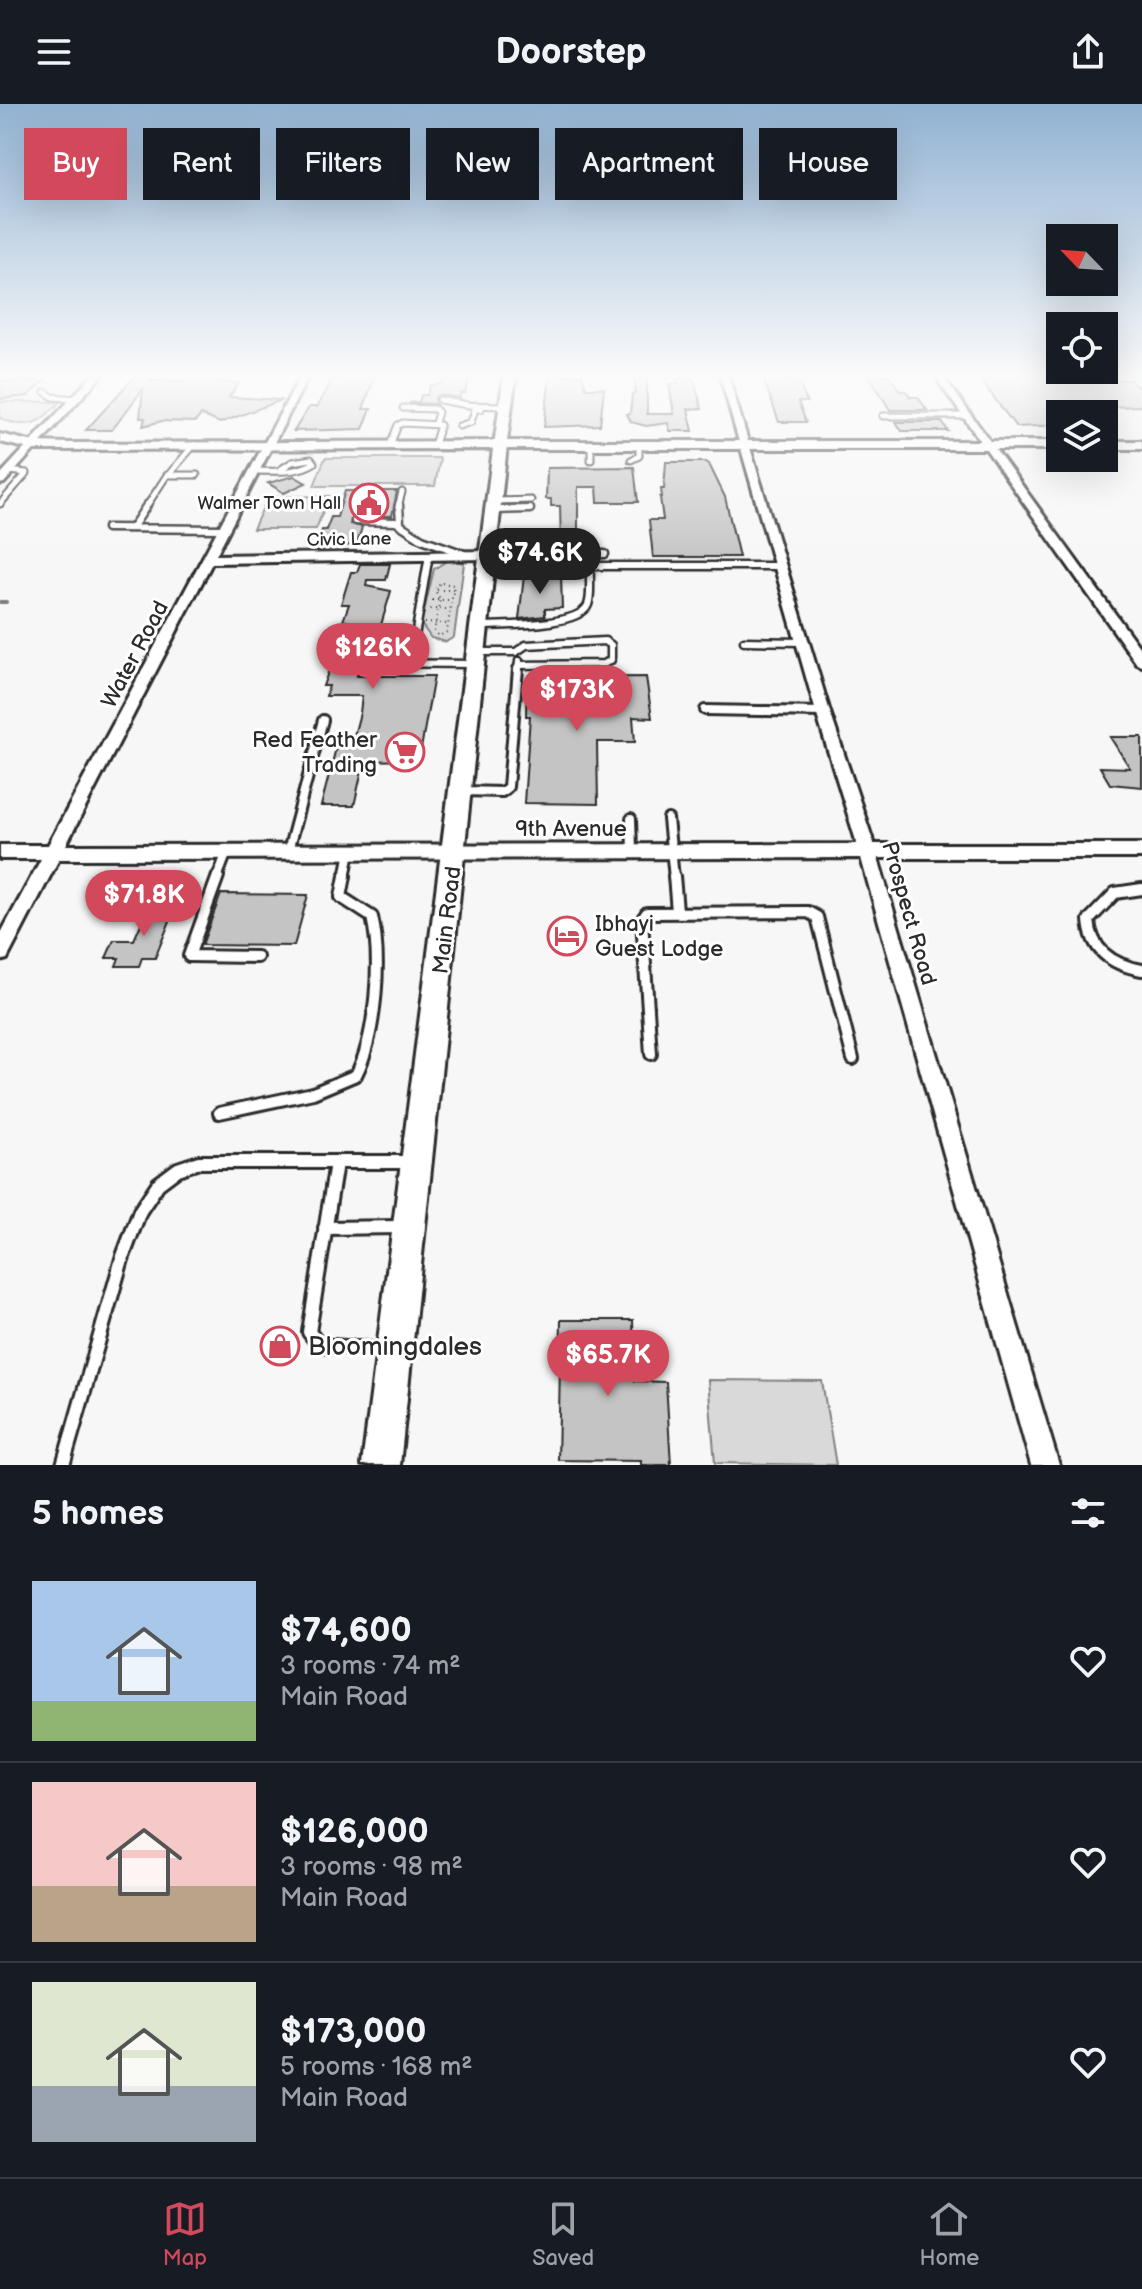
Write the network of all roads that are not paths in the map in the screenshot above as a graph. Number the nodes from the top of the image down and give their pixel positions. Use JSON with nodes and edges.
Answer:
{"nodes":[{"id":1,"x":5,"y":439,"type":"edge"},
{"id":2,"x":27,"y":439,"type":"edge"},
{"id":3,"x":40,"y":439,"type":"edge"},
{"id":4,"x":271,"y":439,"type":"edge"},
{"id":5,"x":393,"y":439,"type":"edge"},
{"id":6,"x":436,"y":439,"type":"edge"},
{"id":7,"x":501,"y":439,"type":"edge"},
{"id":8,"x":743,"y":439,"type":"edge"},
{"id":9,"x":983,"y":439,"type":"edge"},
{"id":10,"x":37,"y":442,"type":"junction"},
{"id":11,"x":194,"y":445,"type":"junction"},
{"id":12,"x":267,"y":445,"type":"junction"},
{"id":13,"x":390,"y":445,"type":"junction"},
{"id":14,"x":434,"y":445,"type":"junction"},
{"id":15,"x":500,"y":445,"type":"junction"},
{"id":16,"x":591,"y":445,"type":"junction"},
{"id":17,"x":639,"y":445,"type":"junction"},
{"id":18,"x":745,"y":445,"type":"junction"},
{"id":19,"x":988,"y":445,"type":"junction"},
{"id":20,"x":1046,"y":445,"type":"edge"},
{"id":21,"x":1118,"y":445,"type":"edge"},
{"id":22,"x":1142,"y":445,"type":"edge"},
{"id":23,"x":591,"y":460,"type":"dead end"},
{"id":24,"x":631,"y":460,"type":"dead end"},
{"id":25,"x":255,"y":471,"type":"junction"},
{"id":26,"x":278,"y":471,"type":"junction"},
{"id":27,"x":170,"y":473,"type":"junction"},
{"id":28,"x":197,"y":475,"type":"dead end"},
{"id":29,"x":3,"y":477,"type":"edge"},
{"id":30,"x":402,"y":492,"type":"dead end"},
{"id":31,"x":531,"y":500,"type":"dead end"},
{"id":32,"x":0,"y":504,"type":"edge"},
{"id":33,"x":494,"y":505,"type":"junction"},
{"id":34,"x":530,"y":509,"type":"dead end"},
{"id":35,"x":355,"y":521,"type":"dead end"},
{"id":36,"x":400,"y":523,"type":"junction"},
{"id":37,"x":107,"y":528,"type":"dead end"},
{"id":38,"x":132,"y":528,"type":"junction"},
{"id":39,"x":224,"y":529,"type":"junction"},
{"id":40,"x":605,"y":554,"type":"dead end"},
{"id":41,"x":429,"y":555,"type":"junction"},
{"id":42,"x":468,"y":555,"type":"junction"},
{"id":43,"x":209,"y":559,"type":"junction"},
{"id":44,"x":488,"y":561,"type":"junction"},
{"id":45,"x":780,"y":566,"type":"junction"},
{"id":46,"x":590,"y":567,"type":"junction"},
{"id":47,"x":480,"y":626,"type":"junction"},
{"id":48,"x":744,"y":641,"type":"dead end"},
{"id":49,"x":414,"y":642,"type":"dead end"},
{"id":50,"x":803,"y":642,"type":"junction"},
{"id":51,"x":516,"y":652,"type":"junction"},
{"id":52,"x":477,"y":658,"type":"junction"},
{"id":53,"x":1142,"y":661,"type":"edge"},
{"id":54,"x":367,"y":663,"type":"dead end"},
{"id":55,"x":519,"y":665,"type":"junction"},
{"id":56,"x":705,"y":710,"type":"dead end"},
{"id":57,"x":823,"y":712,"type":"junction"},
{"id":58,"x":323,"y":720,"type":"dead end"},
{"id":59,"x":462,"y":791,"type":"junction"},
{"id":60,"x":631,"y":819,"type":"dead end"},
{"id":61,"x":668,"y":819,"type":"dead end"},
{"id":62,"x":632,"y":850,"type":"junction"},
{"id":63,"x":227,"y":851,"type":"junction"},
{"id":64,"x":288,"y":851,"type":"junction"},
{"id":65,"x":350,"y":851,"type":"junction"},
{"id":66,"x":454,"y":851,"type":"junction"},
{"id":67,"x":673,"y":851,"type":"junction"},
{"id":68,"x":0,"y":852,"type":"edge"},
{"id":69,"x":54,"y":852,"type":"junction"},
{"id":70,"x":868,"y":852,"type":"junction"},
{"id":71,"x":1140,"y":854,"type":"edge"},
{"id":72,"x":1142,"y":889,"type":"edge"},
{"id":73,"x":677,"y":911,"type":"junction"},
{"id":74,"x":0,"y":953,"type":"edge"},
{"id":75,"x":257,"y":957,"type":"dead end"},
{"id":76,"x":1142,"y":970,"type":"edge"},
{"id":77,"x":651,"y":1054,"type":"dead end"},
{"id":78,"x":853,"y":1059,"type":"dead end"},
{"id":79,"x":219,"y":1113,"type":"dead end"},
{"id":80,"x":417,"y":1162,"type":"junction"},
{"id":81,"x":336,"y":1163,"type":"junction"},
{"id":82,"x":410,"y":1227,"type":"junction"},
{"id":83,"x":325,"y":1228,"type":"junction"},
{"id":84,"x":395,"y":1350,"type":"junction"},
{"id":85,"x":63,"y":1465,"type":"edge"},
{"id":86,"x":381,"y":1465,"type":"edge"},
{"id":87,"x":1045,"y":1465,"type":"edge"}],
"edges":[{"from":1,"to":10,"type":"main road"},
{"from":2,"to":10,"type":"main road"},
{"from":3,"to":10,"type":"street"},
{"from":4,"to":12,"type":"street","name":"Water Road"},
{"from":5,"to":13,"type":"lane"},
{"from":6,"to":14,"type":"lane"},
{"from":7,"to":15,"type":"street","name":"Main Road"},
{"from":8,"to":18,"type":"street","name":"Prospect Road"},
{"from":9,"to":19,"type":"street"},
{"from":10,"to":11,"type":"main road"},
{"from":10,"to":29,"type":"street"},
{"from":11,"to":12,"type":"main road"},
{"from":11,"to":27,"type":"lane"},
{"from":12,"to":13,"type":"main road"},
{"from":12,"to":25,"type":"street","name":"Water Road"},
{"from":13,"to":14,"type":"main road"},
{"from":14,"to":15,"type":"main road"},
{"from":15,"to":16,"type":"street"},
{"from":15,"to":33,"type":"main road","name":"Main Road"},
{"from":16,"to":17,"type":"street"},
{"from":16,"to":23,"type":"lane"},
{"from":17,"to":18,"type":"street"},
{"from":17,"to":24,"type":"lane"},
{"from":18,"to":19,"type":"street"},
{"from":18,"to":45,"type":"street","name":"Prospect Road"},
{"from":19,"to":20,"type":"street"},
{"from":19,"to":53,"type":"street"},
{"from":21,"to":22,"type":"street"},
{"from":25,"to":26,"type":"lane"},
{"from":25,"to":39,"type":"street","name":"Water Road"},
{"from":26,"to":26,"type":"lane"},
{"from":27,"to":28,"type":"lane"},
{"from":27,"to":38,"type":"lane"},
{"from":29,"to":32,"type":"lane"},
{"from":30,"to":36,"type":"lane"},
{"from":31,"to":33,"type":"lane"},
{"from":33,"to":34,"type":"lane"},
{"from":33,"to":44,"type":"main road","name":"Main Road"},
{"from":35,"to":36,"type":"lane"},
{"from":36,"to":42,"type":"lane"},
{"from":37,"to":38,"type":"lane"},
{"from":38,"to":39,"type":"lane"},
{"from":39,"to":43,"type":"street","name":"Water Road"},
{"from":40,"to":44,"type":"lane"},
{"from":41,"to":42,"type":"street","name":"Civic Lane"},
{"from":41,"to":43,"type":"street","name":"Civic Lane"},
{"from":41,"to":49,"type":"lane"},
{"from":42,"to":44,"type":"street","name":"Civic Lane"},
{"from":43,"to":69,"type":"street","name":"Water Road"},
{"from":44,"to":46,"type":"lane"},
{"from":44,"to":47,"type":"main road","name":"Main Road"},
{"from":45,"to":46,"type":"lane"},
{"from":45,"to":50,"type":"street","name":"Prospect Road"},
{"from":46,"to":47,"type":"lane"},
{"from":47,"to":52,"type":"main road","name":"Main Road"},
{"from":48,"to":50,"type":"lane"},
{"from":50,"to":57,"type":"street","name":"Prospect Road"},
{"from":51,"to":52,"type":"lane"},
{"from":51,"to":55,"type":"lane"},
{"from":51,"to":55,"type":"lane"},
{"from":52,"to":54,"type":"lane"},
{"from":52,"to":59,"type":"main road","name":"Main Road"},
{"from":55,"to":59,"type":"lane"},
{"from":56,"to":57,"type":"lane"},
{"from":57,"to":70,"type":"street","name":"Prospect Road"},
{"from":58,"to":64,"type":"lane"},
{"from":59,"to":66,"type":"main road","name":"Main Road"},
{"from":60,"to":62,"type":"lane"},
{"from":61,"to":67,"type":"lane"},
{"from":62,"to":66,"type":"street","name":"9th Avenue"},
{"from":62,"to":67,"type":"street","name":"9th Avenue"},
{"from":63,"to":64,"type":"street","name":"9th Avenue"},
{"from":63,"to":69,"type":"street","name":"9th Avenue"},
{"from":63,"to":75,"type":"lane"},
{"from":64,"to":65,"type":"street","name":"9th Avenue"},
{"from":65,"to":66,"type":"street","name":"9th Avenue"},
{"from":65,"to":79,"type":"lane"},
{"from":66,"to":80,"type":"main road","name":"Main Road"},
{"from":67,"to":70,"type":"street","name":"9th Avenue"},
{"from":67,"to":73,"type":"lane"},
{"from":68,"to":69,"type":"street","name":"9th Avenue"},
{"from":69,"to":74,"type":"street","name":"Water Road"},
{"from":70,"to":71,"type":"street","name":"9th Avenue"},
{"from":70,"to":87,"type":"street","name":"Prospect Road"},
{"from":72,"to":76,"type":"lane"},
{"from":73,"to":77,"type":"lane"},
{"from":73,"to":78,"type":"lane"},
{"from":80,"to":81,"type":"lane"},
{"from":80,"to":82,"type":"main road","name":"Main Road"},
{"from":81,"to":83,"type":"lane"},
{"from":81,"to":85,"type":"lane"},
{"from":82,"to":83,"type":"lane"},
{"from":82,"to":84,"type":"main road","name":"Main Road"},
{"from":83,"to":84,"type":"lane"},
{"from":84,"to":86,"type":"main road","name":"Main Road"}]}
